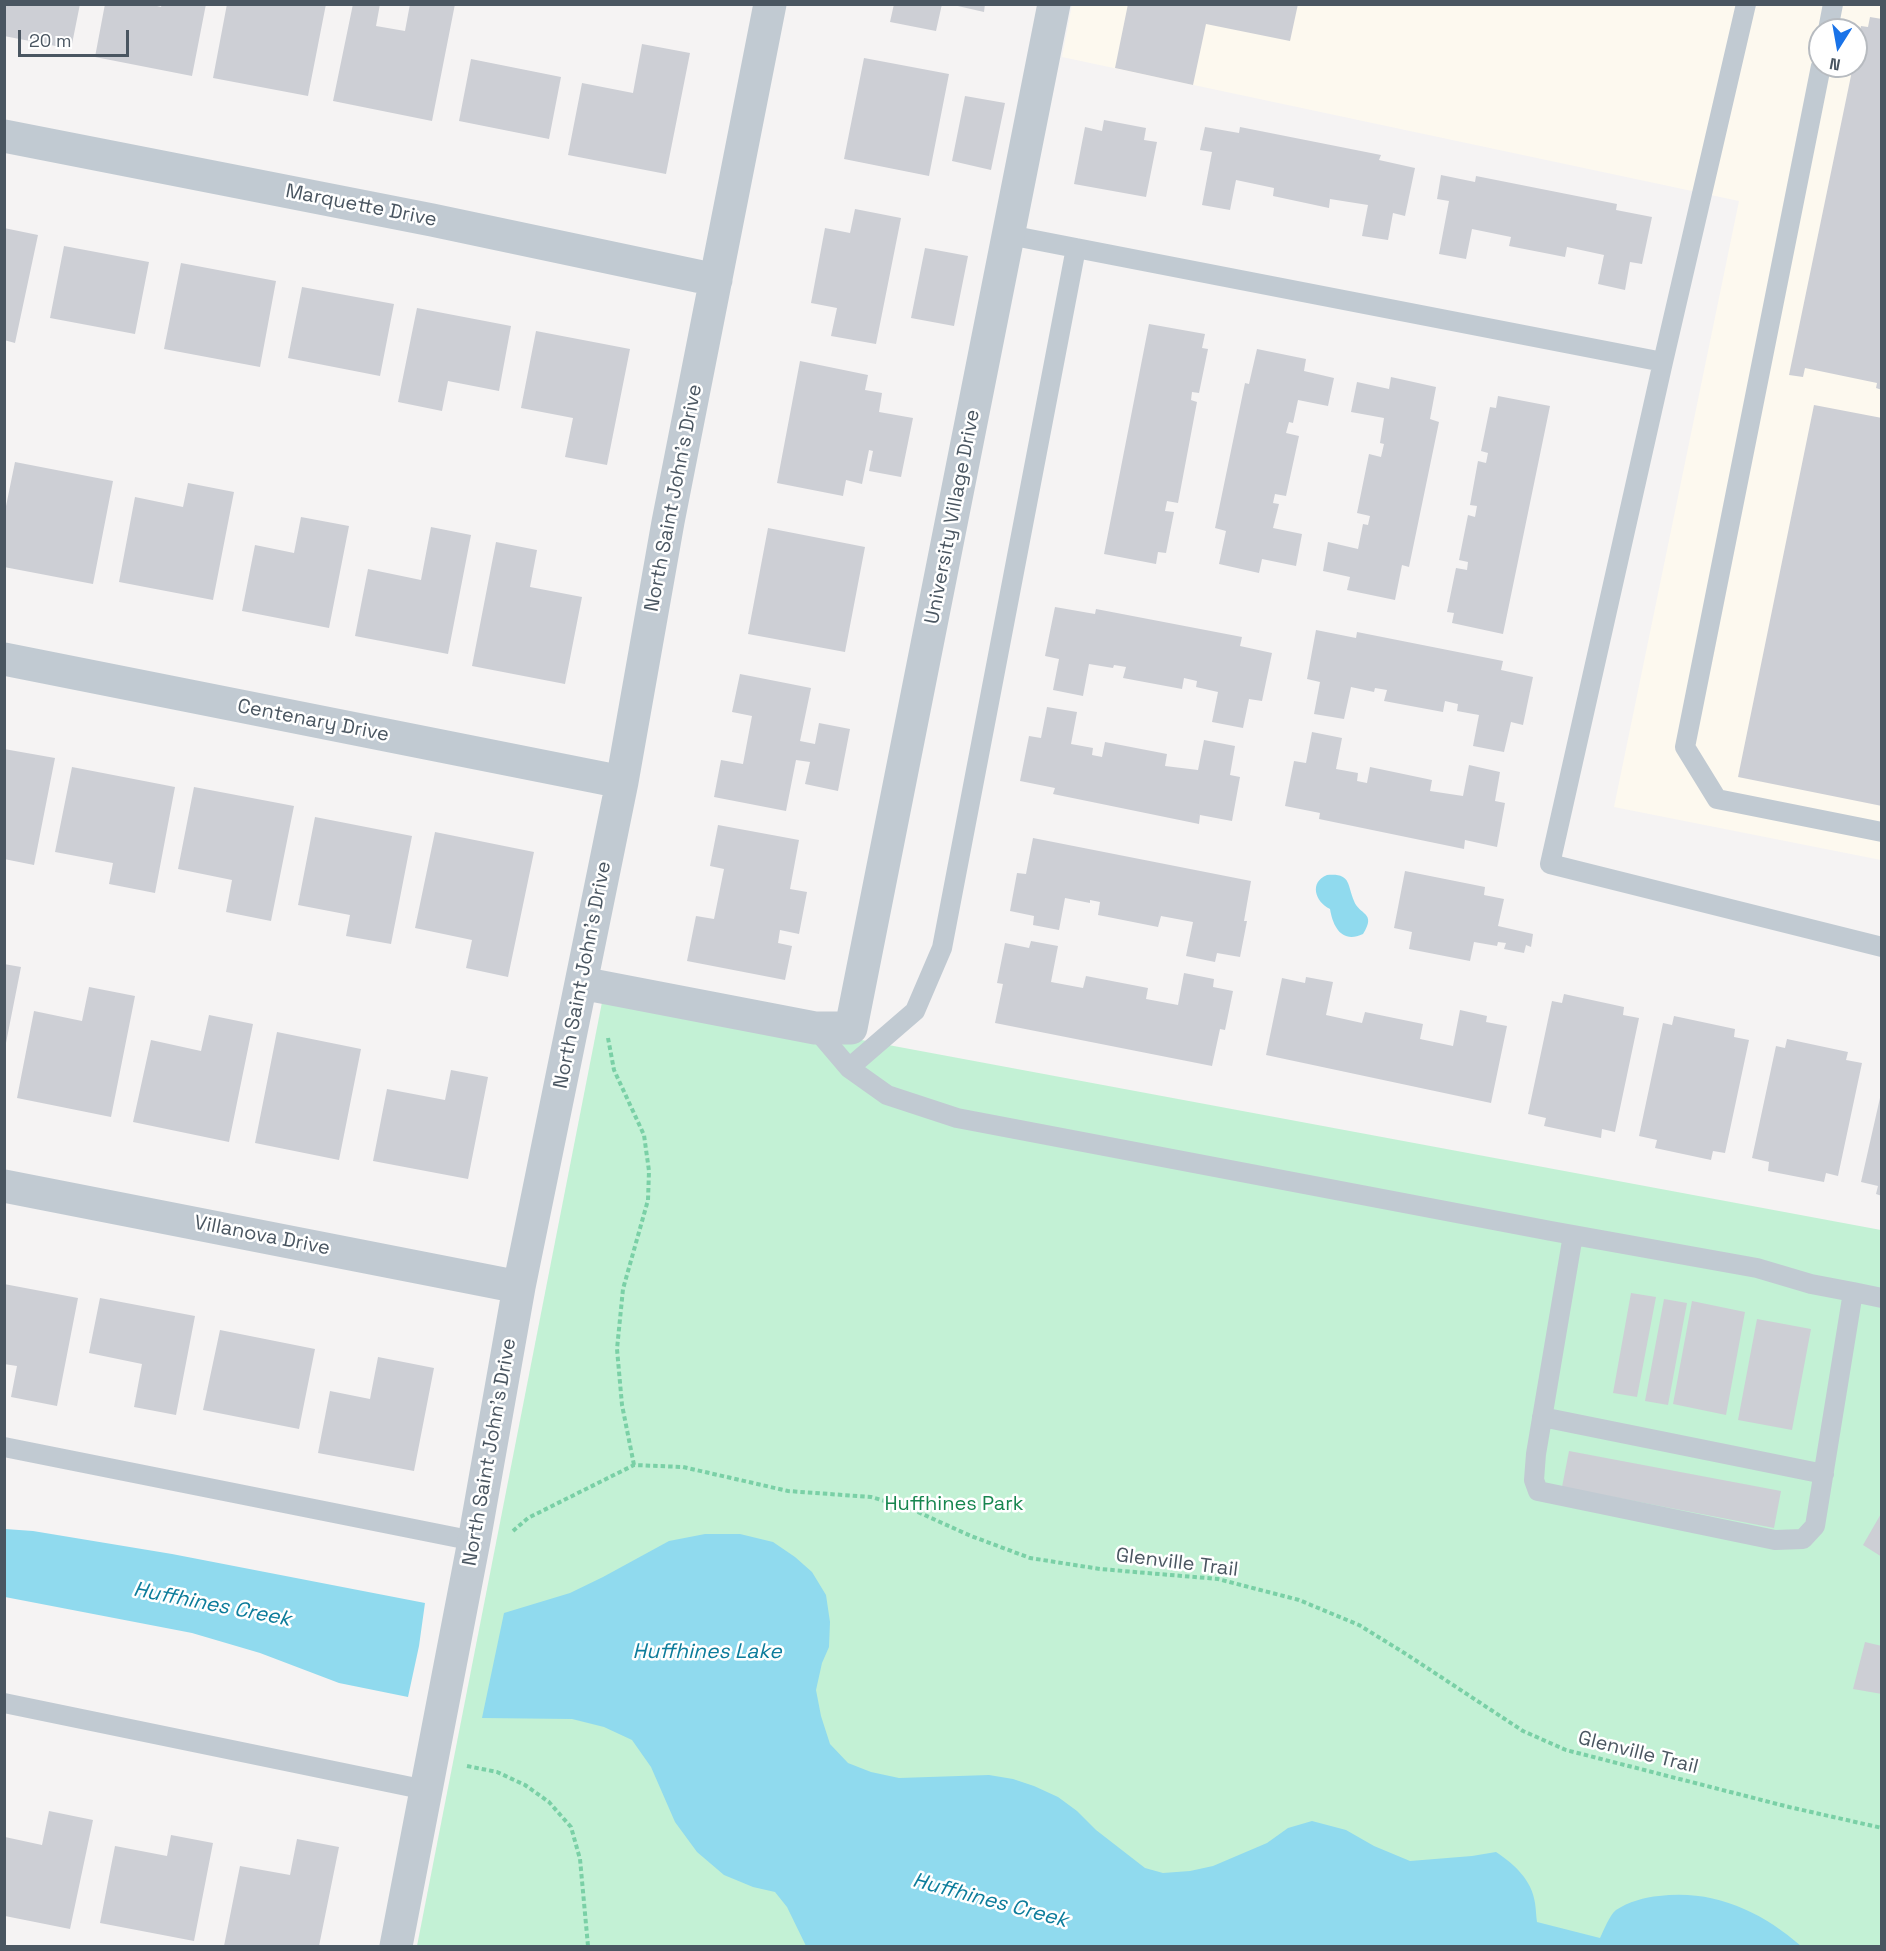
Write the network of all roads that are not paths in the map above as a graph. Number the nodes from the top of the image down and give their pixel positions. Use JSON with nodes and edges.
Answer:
{"nodes":[{"id":1,"x":770,"y":4,"type":"edge"},
{"id":2,"x":1054,"y":4,"type":"edge"},
{"id":3,"x":1746,"y":4,"type":"edge"},
{"id":4,"x":1819,"y":78,"type":"edge"},
{"id":5,"x":4,"y":136,"type":"edge"},
{"id":6,"x":1009,"y":235,"type":"junction"},
{"id":7,"x":1076,"y":248,"type":"junction"},
{"id":8,"x":716,"y":280,"type":"junction"},
{"id":9,"x":1663,"y":362,"type":"junction"},
{"id":10,"x":4,"y":659,"type":"edge"},
{"id":11,"x":622,"y":782,"type":"junction"},
{"id":12,"x":1881,"y":831,"type":"edge"},
{"id":13,"x":1881,"y":947,"type":"edge"},
{"id":14,"x":593,"y":985,"type":"junction"},
{"id":15,"x":816,"y":1028,"type":"junction"},
{"id":16,"x":849,"y":1068,"type":"junction"},
{"id":17,"x":4,"y":1186,"type":"edge"},
{"id":18,"x":1573,"y":1235,"type":"junction"},
{"id":19,"x":519,"y":1287,"type":"junction"},
{"id":20,"x":1853,"y":1292,"type":"junction"},
{"id":21,"x":1881,"y":1298,"type":"edge"},
{"id":22,"x":1542,"y":1417,"type":"junction"},
{"id":23,"x":4,"y":1447,"type":"edge"},
{"id":24,"x":1824,"y":1474,"type":"junction"},
{"id":25,"x":474,"y":1541,"type":"junction"},
{"id":26,"x":4,"y":1703,"type":"edge"},
{"id":27,"x":426,"y":1790,"type":"junction"},
{"id":28,"x":396,"y":1947,"type":"edge"}],
"edges":[{"from":1,"to":8,"type":"street","name":"North Saint John's Drive"},
{"from":2,"to":6,"type":"street","name":"University Village Drive"},
{"from":3,"to":9,"type":"lane"},
{"from":4,"to":12,"type":"lane"},
{"from":5,"to":8,"type":"street","name":"Marquette Drive"},
{"from":6,"to":7,"type":"lane"},
{"from":6,"to":15,"type":"street","name":"University Village Drive"},
{"from":7,"to":9,"type":"lane"},
{"from":7,"to":16,"type":"lane"},
{"from":8,"to":11,"type":"street","name":"North Saint John's Drive"},
{"from":9,"to":13,"type":"lane"},
{"from":10,"to":11,"type":"street","name":"Centenary Drive"},
{"from":11,"to":14,"type":"street","name":"North Saint John's Drive"},
{"from":14,"to":15,"type":"street"},
{"from":14,"to":19,"type":"street","name":"North Saint John's Drive"},
{"from":15,"to":16,"type":"lane"},
{"from":16,"to":18,"type":"lane"},
{"from":17,"to":19,"type":"street","name":"Villanova Drive"},
{"from":18,"to":20,"type":"lane"},
{"from":18,"to":22,"type":"lane"},
{"from":19,"to":25,"type":"street","name":"North Saint John's Drive"},
{"from":20,"to":21,"type":"lane"},
{"from":20,"to":24,"type":"lane"},
{"from":22,"to":24,"type":"lane"},
{"from":22,"to":24,"type":"lane"},
{"from":23,"to":25,"type":"lane"},
{"from":25,"to":27,"type":"street","name":"North Saint John's Drive"},
{"from":26,"to":27,"type":"lane"},
{"from":27,"to":28,"type":"street","name":"North Saint John's Drive"}]}
